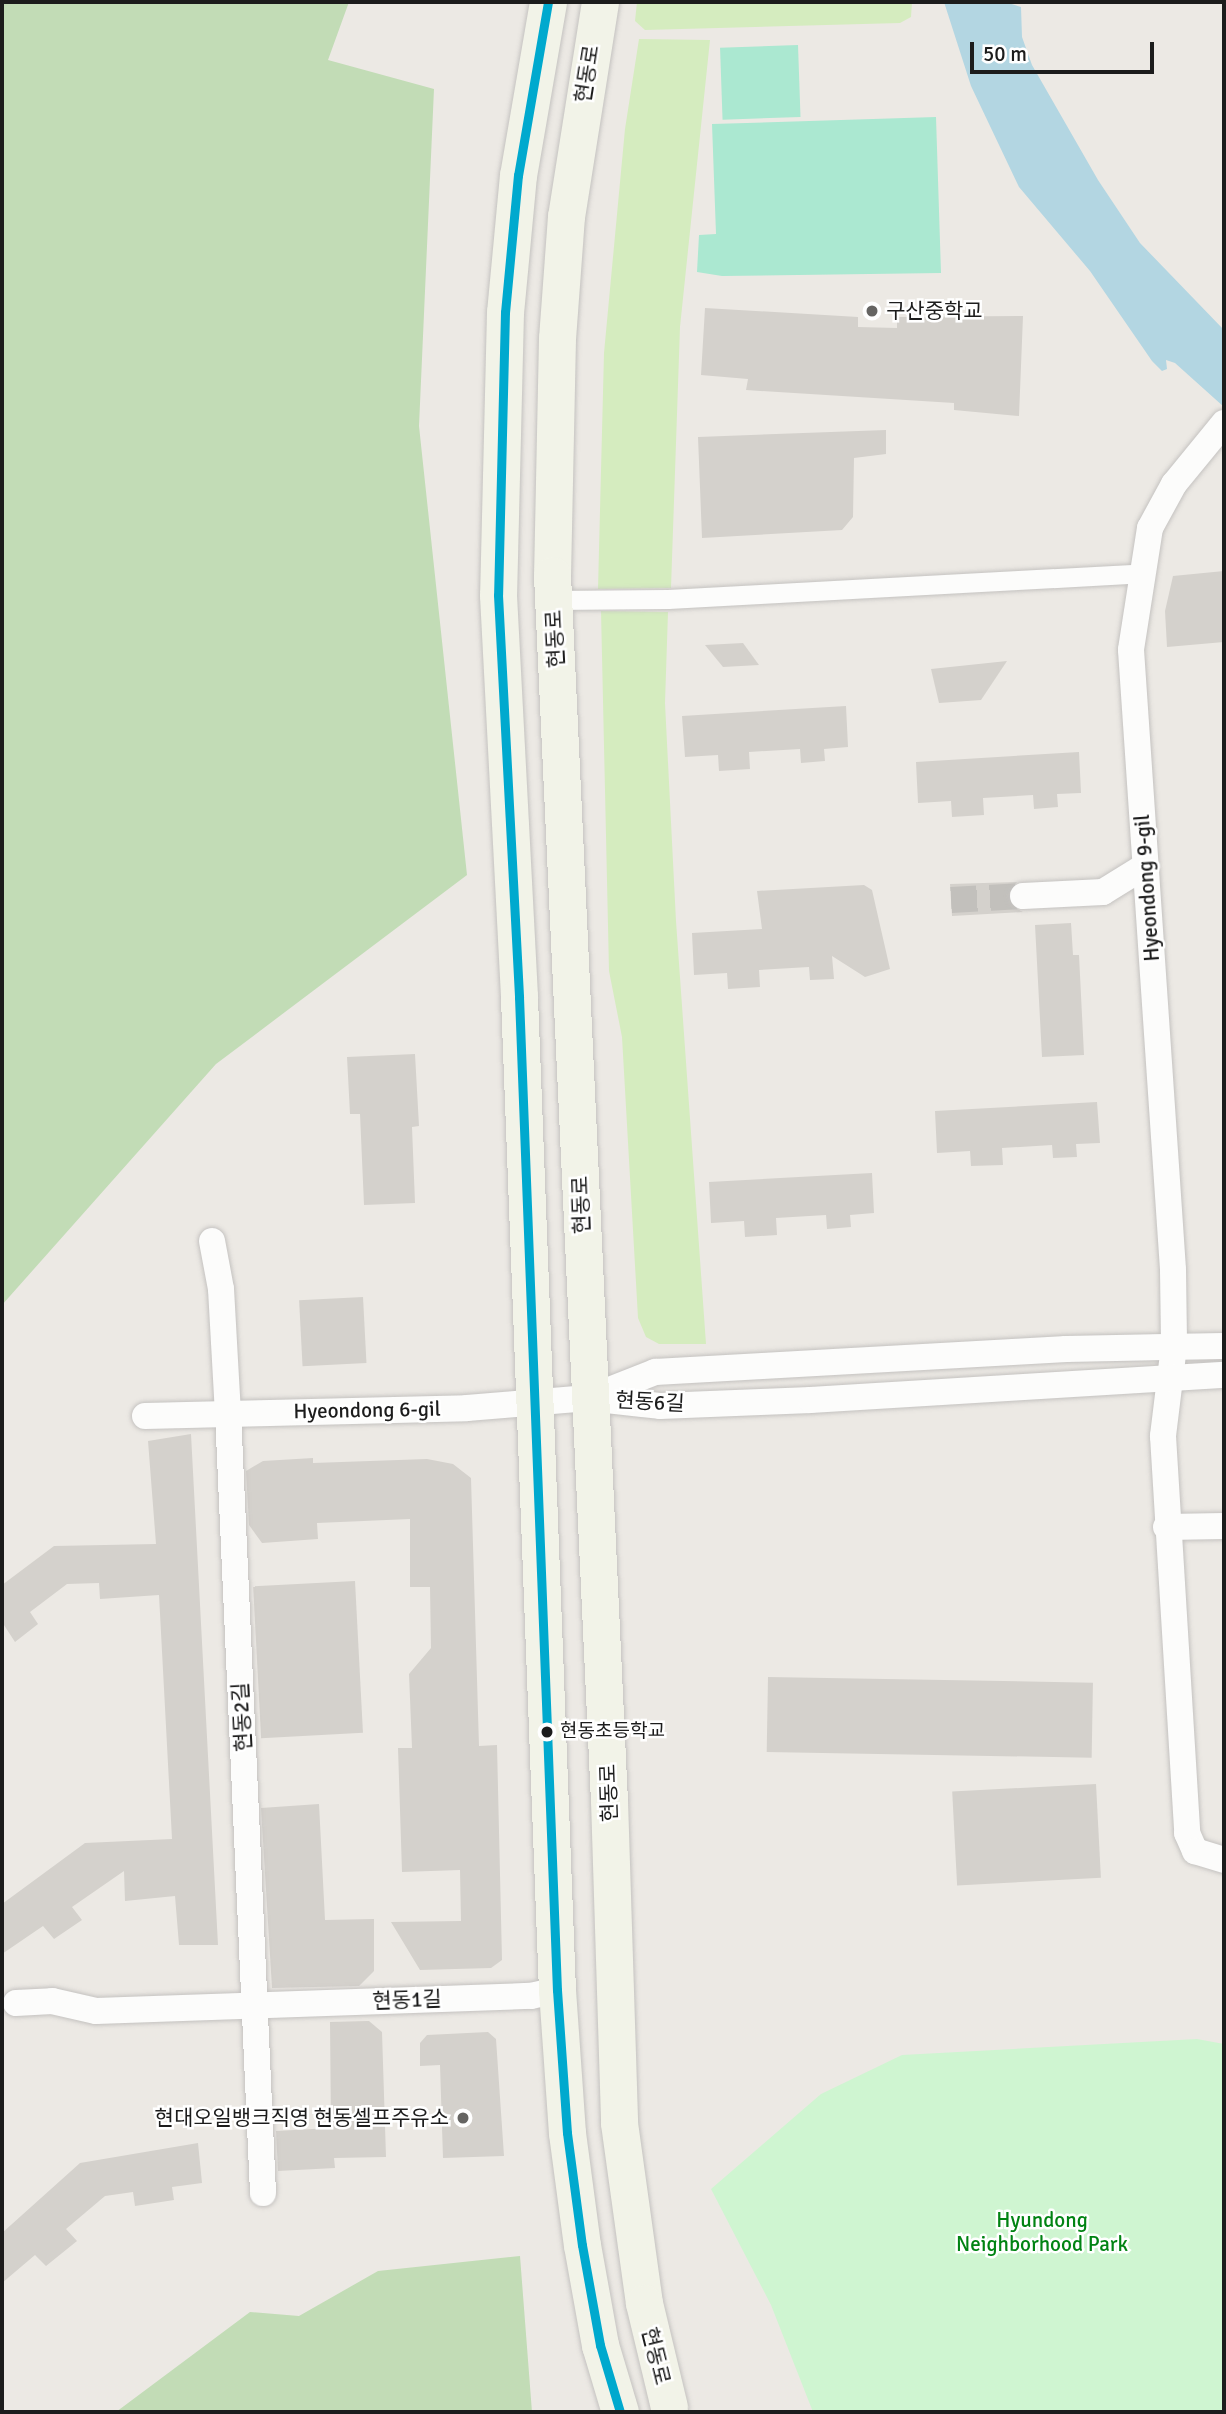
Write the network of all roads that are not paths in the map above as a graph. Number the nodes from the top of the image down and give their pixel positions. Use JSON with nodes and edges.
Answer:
{"nodes":[{"id":1,"x":548,"y":2,"type":"edge"},
{"id":2,"x":600,"y":2,"type":"edge"},
{"id":3,"x":1224,"y":424,"type":"edge"},
{"id":4,"x":1140,"y":573,"type":"junction"},
{"id":5,"x":553,"y":600,"type":"junction"},
{"id":6,"x":1145,"y":866,"type":"junction"},
{"id":7,"x":1023,"y":896,"type":"tunnel mouth"},
{"id":8,"x":212,"y":1241,"type":"dead end"},
{"id":9,"x":1174,"y":1346,"type":"junction"},
{"id":10,"x":1224,"y":1346,"type":"edge"},
{"id":11,"x":1224,"y":1375,"type":"edge"},
{"id":12,"x":1169,"y":1377,"type":"junction"},
{"id":13,"x":589,"y":1398,"type":"junction"},
{"id":14,"x":533,"y":1404,"type":"junction"},
{"id":15,"x":228,"y":1413,"type":"junction"},
{"id":16,"x":145,"y":1416,"type":"dead end"},
{"id":17,"x":1224,"y":1526,"type":"edge"},
{"id":18,"x":1166,"y":1527,"type":"junction"},
{"id":19,"x":1224,"y":1860,"type":"edge"},
{"id":20,"x":557,"y":1990,"type":"junction"},
{"id":21,"x":16,"y":2003,"type":"dead end"},
{"id":22,"x":256,"y":2003,"type":"junction"},
{"id":23,"x":263,"y":2193,"type":"dead end"},
{"id":24,"x":669,"y":2407,"type":"dead end"},
{"id":25,"x":620,"y":2412,"type":"edge"}],
"edges":[{"from":1,"to":14,"type":"main road"},
{"from":2,"to":5,"type":"main road","name":"현동로"},
{"from":3,"to":4,"type":"street","name":"Hyeondong 9-gil"},
{"from":4,"to":5,"type":"street"},
{"from":4,"to":6,"type":"street","name":"Hyeondong 9-gil"},
{"from":5,"to":13,"type":"main road","name":"현동로"},
{"from":6,"to":7,"type":"street"},
{"from":6,"to":9,"type":"street","name":"Hyeondong 9-gil"},
{"from":8,"to":15,"type":"street","name":"현동2길"},
{"from":9,"to":10,"type":"street","name":"현동6길"},
{"from":9,"to":12,"type":"street","name":"Hyeondong 9-gil"},
{"from":9,"to":13,"type":"street","name":"현동6길"},
{"from":11,"to":12,"type":"street","name":"현동6길"},
{"from":12,"to":13,"type":"street","name":"현동6길"},
{"from":12,"to":18,"type":"street","name":"Hyeondong 9-gil"},
{"from":13,"to":14,"type":"street","name":"Hyeondong 6-gil"},
{"from":13,"to":24,"type":"main road","name":"현동로"},
{"from":14,"to":15,"type":"street","name":"Hyeondong 6-gil"},
{"from":14,"to":20,"type":"main road"},
{"from":15,"to":16,"type":"street","name":"Hyeondong 6-gil"},
{"from":15,"to":22,"type":"street","name":"현동2길"},
{"from":17,"to":18,"type":"street"},
{"from":18,"to":19,"type":"street","name":"Hyeondong 9-gil"},
{"from":20,"to":22,"type":"street","name":"현동1길"},
{"from":20,"to":25,"type":"main road"},
{"from":21,"to":22,"type":"street","name":"현동1길"},
{"from":22,"to":23,"type":"street","name":"현동2길"}]}
